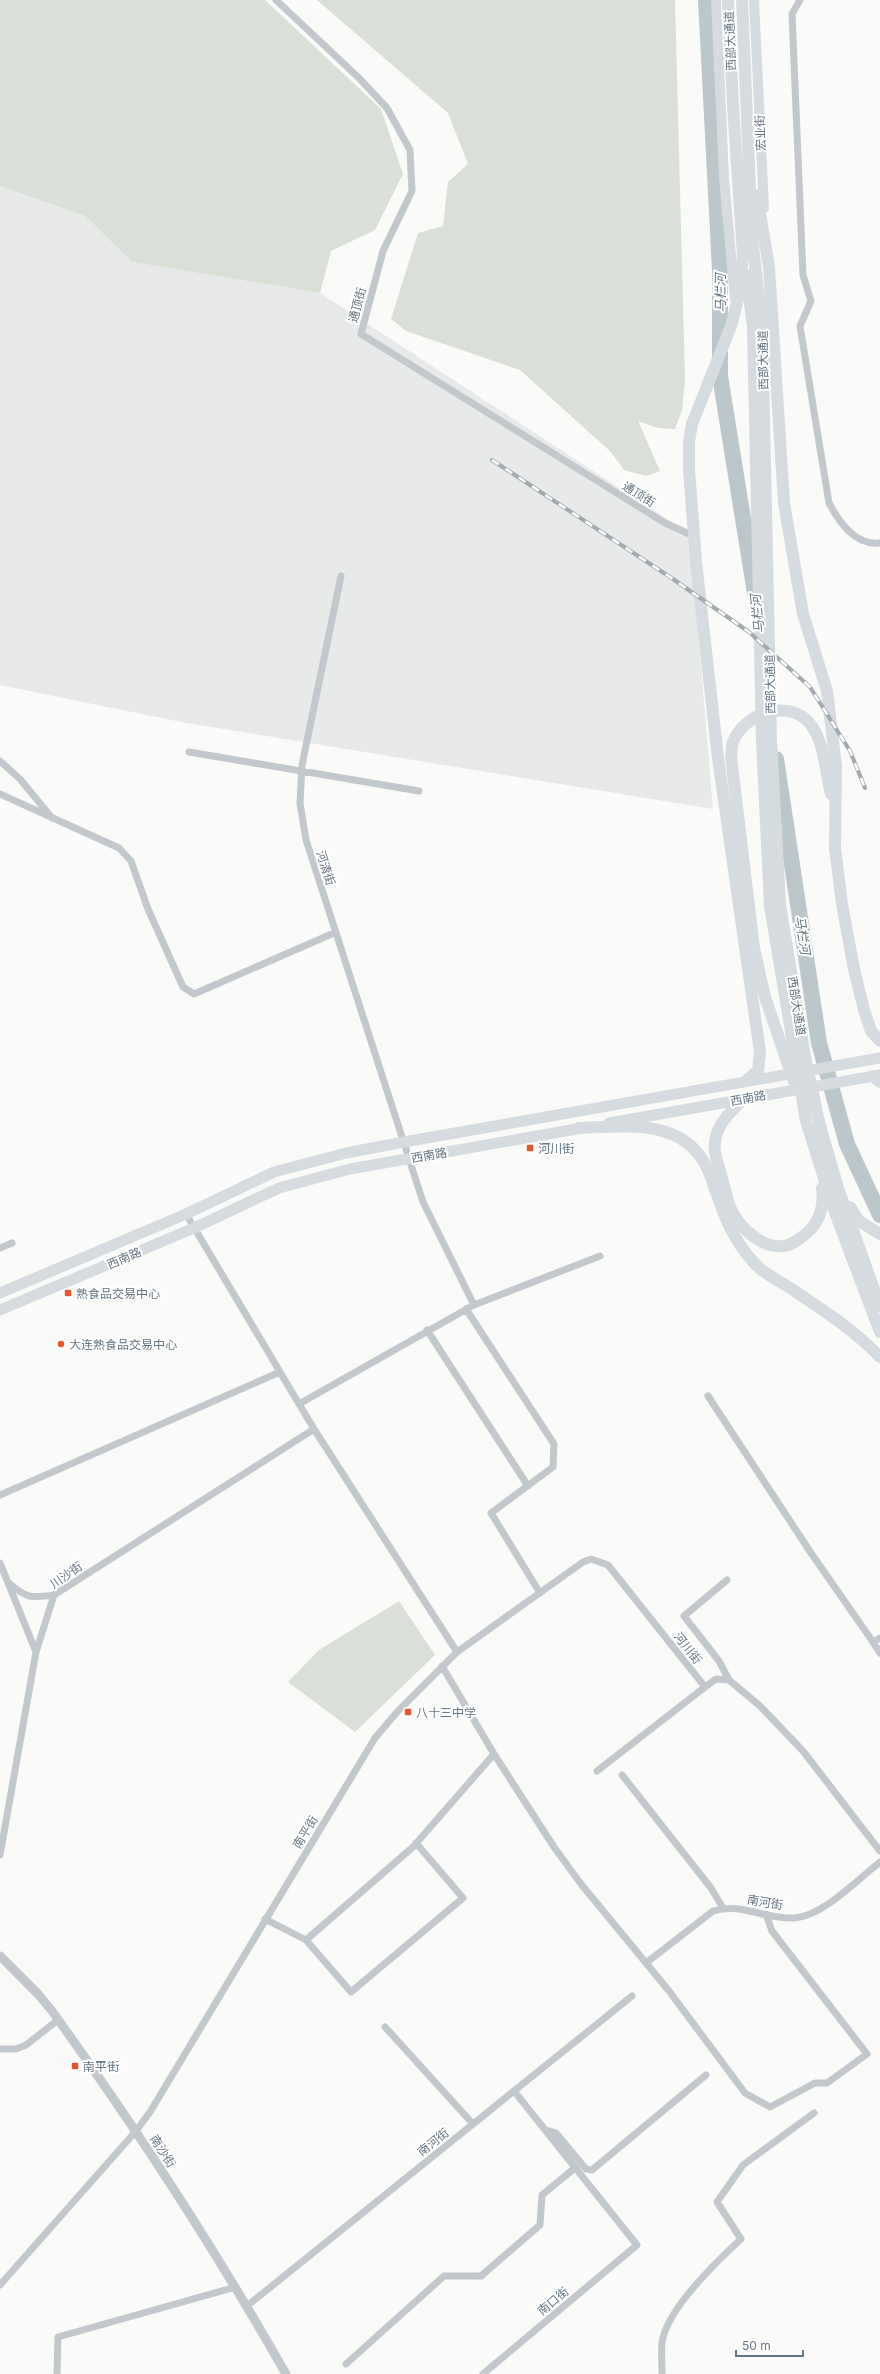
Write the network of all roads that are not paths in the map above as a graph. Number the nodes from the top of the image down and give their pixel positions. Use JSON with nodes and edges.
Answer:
{"nodes":[{"id":1,"x":276,"y":0,"type":"edge"},
{"id":2,"x":716,"y":0,"type":"edge"},
{"id":3,"x":728,"y":0,"type":"edge"},
{"id":4,"x":742,"y":0,"type":"edge"},
{"id":5,"x":754,"y":0,"type":"edge"},
{"id":6,"x":800,"y":0,"type":"edge"},
{"id":7,"x":747,"y":127,"type":"junction"},
{"id":8,"x":761,"y":171,"type":"junction"},
{"id":9,"x":724,"y":178,"type":"junction"},
{"id":10,"x":757,"y":199,"type":"junction"},
{"id":11,"x":752,"y":237,"type":"junction"},
{"id":12,"x":743,"y":255,"type":"junction"},
{"id":13,"x":769,"y":266,"type":"junction"},
{"id":14,"x":736,"y":309,"type":"junction"},
{"id":15,"x":757,"y":326,"type":"junction"},
{"id":16,"x":694,"y":536,"type":"junction"},
{"id":17,"x":880,"y":543,"type":"edge"},
{"id":18,"x":341,"y":576,"type":"dead end"},
{"id":19,"x":189,"y":752,"type":"dead end"},
{"id":20,"x":0,"y":761,"type":"edge"},
{"id":21,"x":301,"y":770,"type":"junction"},
{"id":22,"x":419,"y":791,"type":"dead end"},
{"id":23,"x":0,"y":794,"type":"edge"},
{"id":24,"x":836,"y":815,"type":"junction"},
{"id":25,"x":54,"y":819,"type":"junction"},
{"id":26,"x":334,"y":933,"type":"junction"},
{"id":27,"x":880,"y":1041,"type":"edge"},
{"id":28,"x":880,"y":1058,"type":"edge"},
{"id":29,"x":875,"y":1078,"type":"edge"},
{"id":30,"x":747,"y":1080,"type":"junction"},
{"id":31,"x":745,"y":1098,"type":"junction"},
{"id":32,"x":806,"y":1121,"type":"junction"},
{"id":33,"x":578,"y":1128,"type":"junction"},
{"id":34,"x":404,"y":1142,"type":"junction"},
{"id":35,"x":409,"y":1159,"type":"junction"},
{"id":36,"x":819,"y":1163,"type":"junction"},
{"id":37,"x":839,"y":1191,"type":"junction"},
{"id":38,"x":186,"y":1214,"type":"junction"},
{"id":39,"x":194,"y":1228,"type":"junction"},
{"id":40,"x":880,"y":1234,"type":"edge"},
{"id":41,"x":12,"y":1243,"type":"dead end"},
{"id":42,"x":0,"y":1248,"type":"edge"},
{"id":43,"x":600,"y":1256,"type":"dead end"},
{"id":44,"x":0,"y":1293,"type":"edge"},
{"id":45,"x":474,"y":1305,"type":"junction"},
{"id":46,"x":880,"y":1306,"type":"edge"},
{"id":47,"x":466,"y":1309,"type":"junction"},
{"id":48,"x":0,"y":1310,"type":"edge"},
{"id":49,"x":427,"y":1330,"type":"junction"},
{"id":50,"x":880,"y":1332,"type":"edge"},
{"id":51,"x":880,"y":1357,"type":"edge"},
{"id":52,"x":280,"y":1372,"type":"junction"},
{"id":53,"x":708,"y":1396,"type":"dead end"},
{"id":54,"x":299,"y":1404,"type":"junction"},
{"id":55,"x":314,"y":1430,"type":"junction"},
{"id":56,"x":528,"y":1486,"type":"junction"},
{"id":57,"x":0,"y":1495,"type":"edge"},
{"id":58,"x":0,"y":1563,"type":"edge"},
{"id":59,"x":727,"y":1580,"type":"dead end"},
{"id":60,"x":8,"y":1582,"type":"junction"},
{"id":61,"x":540,"y":1593,"type":"junction"},
{"id":62,"x":54,"y":1595,"type":"junction"},
{"id":63,"x":877,"y":1640,"type":"edge"},
{"id":64,"x":36,"y":1652,"type":"junction"},
{"id":65,"x":456,"y":1652,"type":"junction"},
{"id":66,"x":880,"y":1653,"type":"edge"},
{"id":67,"x":442,"y":1666,"type":"junction"},
{"id":68,"x":729,"y":1680,"type":"junction"},
{"id":69,"x":704,"y":1687,"type":"junction"},
{"id":70,"x":494,"y":1754,"type":"junction"},
{"id":71,"x":597,"y":1771,"type":"dead end"},
{"id":72,"x":622,"y":1775,"type":"dead end"},
{"id":73,"x":416,"y":1843,"type":"junction"},
{"id":74,"x":880,"y":1851,"type":"edge"},
{"id":75,"x":0,"y":1855,"type":"edge"},
{"id":76,"x":880,"y":1862,"type":"edge"},
{"id":77,"x":723,"y":1908,"type":"junction"},
{"id":78,"x":766,"y":1914,"type":"junction"},
{"id":79,"x":266,"y":1919,"type":"junction"},
{"id":80,"x":306,"y":1940,"type":"junction"},
{"id":81,"x":0,"y":1956,"type":"edge"},
{"id":82,"x":646,"y":1963,"type":"junction"},
{"id":83,"x":632,"y":1996,"type":"dead end"},
{"id":84,"x":58,"y":2020,"type":"junction"},
{"id":85,"x":385,"y":2027,"type":"dead end"},
{"id":86,"x":0,"y":2049,"type":"edge"},
{"id":87,"x":706,"y":2075,"type":"dead end"},
{"id":88,"x":514,"y":2091,"type":"junction"},
{"id":89,"x":814,"y":2112,"type":"dead end"},
{"id":90,"x":473,"y":2124,"type":"junction"},
{"id":91,"x":546,"y":2130,"type":"junction"},
{"id":92,"x":136,"y":2131,"type":"junction"},
{"id":93,"x":576,"y":2167,"type":"junction"},
{"id":94,"x":0,"y":2285,"type":"edge"},
{"id":95,"x":236,"y":2287,"type":"junction"},
{"id":96,"x":247,"y":2306,"type":"junction"},
{"id":97,"x":346,"y":2364,"type":"dead end"},
{"id":98,"x":57,"y":2374,"type":"edge"},
{"id":99,"x":286,"y":2374,"type":"edge"},
{"id":100,"x":483,"y":2374,"type":"edge"},
{"id":101,"x":662,"y":2374,"type":"edge"}],
"edges":[{"from":1,"to":16,"type":"street","name":"通顶街"},
{"from":2,"to":9,"type":"main road"},
{"from":3,"to":12,"type":"highway","name":"西部大通道"},
{"from":4,"to":7,"type":"highway","name":"西部大通道"},
{"from":5,"to":8,"type":"main road","name":"宏业街"},
{"from":6,"to":17,"type":"street"},
{"from":7,"to":10,"type":"highway"},
{"from":7,"to":11,"type":"highway","name":"西部大通道"},
{"from":8,"to":10,"type":"main road"},
{"from":8,"to":13,"type":"main road","name":"宏业街"},
{"from":9,"to":12,"type":"main road"},
{"from":9,"to":14,"type":"main road"},
{"from":10,"to":11,"type":"main road"},
{"from":10,"to":13,"type":"highway"},
{"from":11,"to":15,"type":"highway","name":"西部大通道"},
{"from":12,"to":14,"type":"highway"},
{"from":12,"to":15,"type":"highway","name":"西部大通道"},
{"from":13,"to":24,"type":"highway"},
{"from":14,"to":16,"type":"highway"},
{"from":15,"to":32,"type":"highway","name":"西部大通道"},
{"from":15,"to":37,"type":"highway","name":"西部大通道"},
{"from":16,"to":30,"type":"highway"},
{"from":18,"to":21,"type":"street","name":"河清街"},
{"from":19,"to":21,"type":"street"},
{"from":20,"to":25,"type":"street"},
{"from":21,"to":22,"type":"street"},
{"from":21,"to":26,"type":"street","name":"河清街"},
{"from":23,"to":25,"type":"street"},
{"from":24,"to":27,"type":"highway"},
{"from":24,"to":32,"type":"highway"},
{"from":25,"to":26,"type":"street"},
{"from":26,"to":34,"type":"street","name":"河清街"},
{"from":28,"to":30,"type":"main road","name":"西南路"},
{"from":29,"to":31,"type":"main road","name":"西南路"},
{"from":30,"to":34,"type":"main road","name":"西南路"},
{"from":31,"to":33,"type":"main road","name":"西南路"},
{"from":31,"to":36,"type":"highway"},
{"from":32,"to":36,"type":"highway","name":"西部大通道"},
{"from":33,"to":35,"type":"main road","name":"西南路"},
{"from":33,"to":51,"type":"highway"},
{"from":34,"to":35,"type":"street","name":"河清街"},
{"from":34,"to":38,"type":"main road","name":"西南路"},
{"from":35,"to":39,"type":"main road","name":"西南路"},
{"from":35,"to":45,"type":"street","name":"河清街"},
{"from":36,"to":50,"type":"highway","name":"西部大通道"},
{"from":37,"to":40,"type":"highway"},
{"from":37,"to":46,"type":"highway","name":"西部大通道"},
{"from":38,"to":39,"type":"street"},
{"from":38,"to":44,"type":"main road","name":"西南路"},
{"from":39,"to":48,"type":"main road","name":"西南路"},
{"from":39,"to":52,"type":"street"},
{"from":41,"to":42,"type":"street"},
{"from":43,"to":45,"type":"street"},
{"from":45,"to":47,"type":"street"},
{"from":47,"to":49,"type":"street"},
{"from":47,"to":56,"type":"street"},
{"from":49,"to":54,"type":"street"},
{"from":49,"to":56,"type":"street"},
{"from":52,"to":54,"type":"street"},
{"from":52,"to":57,"type":"street"},
{"from":53,"to":63,"type":"street"},
{"from":54,"to":55,"type":"street"},
{"from":55,"to":62,"type":"street","name":"川沙街"},
{"from":55,"to":65,"type":"street"},
{"from":56,"to":61,"type":"street"},
{"from":58,"to":60,"type":"street"},
{"from":59,"to":68,"type":"street"},
{"from":60,"to":62,"type":"street"},
{"from":60,"to":64,"type":"street"},
{"from":61,"to":65,"type":"street","name":"河川街"},
{"from":61,"to":69,"type":"street","name":"河川街"},
{"from":62,"to":64,"type":"street","name":"川沙街"},
{"from":63,"to":66,"type":"street"},
{"from":64,"to":75,"type":"street","name":"川沙街"},
{"from":65,"to":67,"type":"street","name":"南平街"},
{"from":67,"to":70,"type":"street"},
{"from":67,"to":79,"type":"street","name":"南平街"},
{"from":68,"to":69,"type":"street"},
{"from":68,"to":74,"type":"street"},
{"from":69,"to":71,"type":"street"},
{"from":70,"to":73,"type":"street"},
{"from":70,"to":82,"type":"street"},
{"from":72,"to":77,"type":"street"},
{"from":73,"to":80,"type":"street"},
{"from":73,"to":80,"type":"street"},
{"from":76,"to":78,"type":"street","name":"南河街"},
{"from":77,"to":78,"type":"street","name":"南河街"},
{"from":77,"to":82,"type":"street","name":"南河街"},
{"from":78,"to":82,"type":"street"},
{"from":79,"to":80,"type":"street"},
{"from":79,"to":92,"type":"street","name":"南平街"},
{"from":81,"to":84,"type":"street","name":"南沙街"},
{"from":83,"to":88,"type":"street","name":"南河街"},
{"from":84,"to":86,"type":"street"},
{"from":84,"to":92,"type":"street","name":"南沙街"},
{"from":85,"to":90,"type":"street"},
{"from":87,"to":91,"type":"street"},
{"from":88,"to":90,"type":"street","name":"南河街"},
{"from":88,"to":91,"type":"street"},
{"from":89,"to":101,"type":"street"},
{"from":90,"to":96,"type":"street","name":"南河街"},
{"from":91,"to":93,"type":"street"},
{"from":92,"to":94,"type":"street","name":"南平街"},
{"from":92,"to":95,"type":"street","name":"南沙街"},
{"from":93,"to":97,"type":"street"},
{"from":93,"to":100,"type":"street","name":"南口街"},
{"from":95,"to":96,"type":"street","name":"南沙街"},
{"from":95,"to":98,"type":"street"},
{"from":96,"to":99,"type":"street","name":"南沙街"}]}
